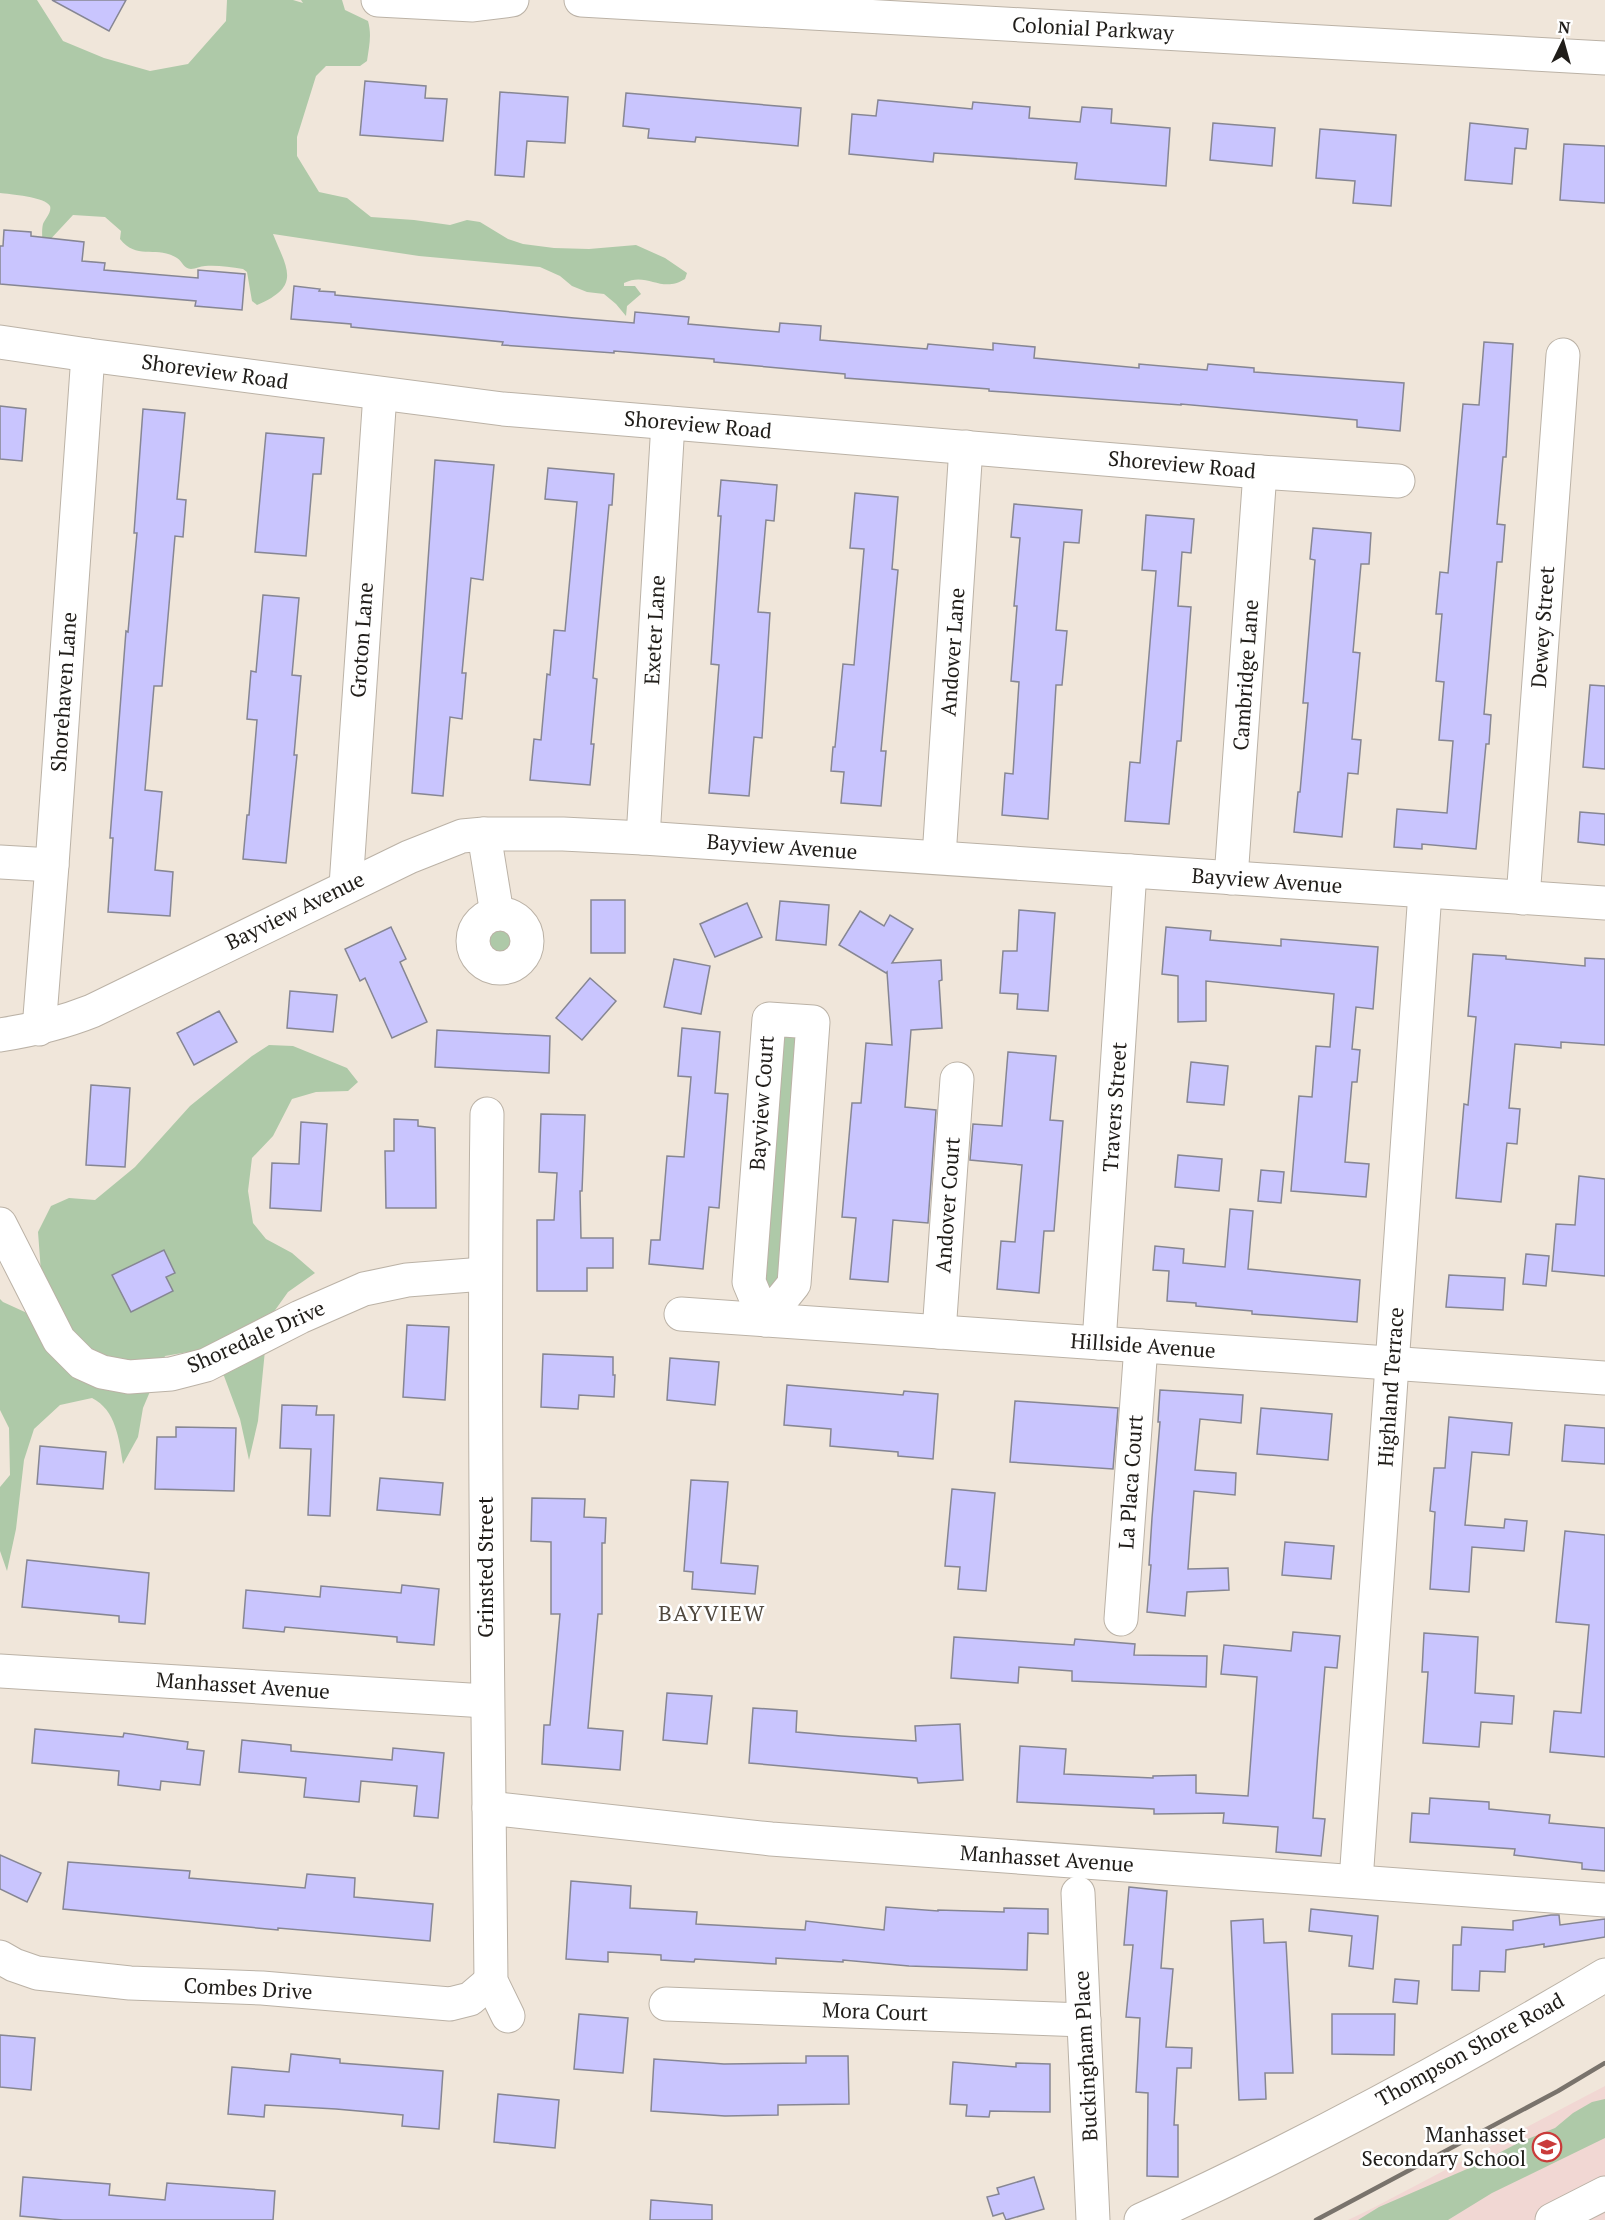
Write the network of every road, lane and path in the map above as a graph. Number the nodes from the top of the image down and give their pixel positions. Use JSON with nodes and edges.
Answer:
{"nodes":[{"id":1,"x":378,"y":0,"type":"edge"},
{"id":2,"x":512,"y":0,"type":"edge"},
{"id":3,"x":581,"y":0,"type":"edge"},
{"id":4,"x":1605,"y":58,"type":"edge"},
{"id":5,"x":0,"y":342,"type":"edge"},
{"id":6,"x":88,"y":355,"type":"junction"},
{"id":7,"x":1563,"y":355,"type":"dead end"},
{"id":8,"x":380,"y":394,"type":"junction"},
{"id":9,"x":668,"y":423,"type":"junction"},
{"id":10,"x":966,"y":447,"type":"junction"},
{"id":11,"x":1260,"y":472,"type":"junction"},
{"id":12,"x":1398,"y":481,"type":"dead end"},
{"id":13,"x":484,"y":834,"type":"junction"},
{"id":14,"x":643,"y":838,"type":"junction"},
{"id":15,"x":939,"y":857,"type":"junction"},
{"id":16,"x":0,"y":862,"type":"edge"},
{"id":17,"x":52,"y":865,"type":"junction"},
{"id":18,"x":1130,"y":871,"type":"junction"},
{"id":19,"x":1231,"y":879,"type":"junction"},
{"id":20,"x":346,"y":885,"type":"junction"},
{"id":21,"x":1425,"y":892,"type":"junction"},
{"id":22,"x":1523,"y":898,"type":"junction"},
{"id":23,"x":1605,"y":903,"type":"edge"},
{"id":24,"x":497,"y":914,"type":"dead end"},
{"id":25,"x":39,"y":1029,"type":"junction"},
{"id":26,"x":0,"y":1035,"type":"edge"},
{"id":27,"x":957,"y":1078,"type":"dead end"},
{"id":28,"x":487,"y":1114,"type":"dead end"},
{"id":29,"x":0,"y":1224,"type":"edge"},
{"id":30,"x":484,"y":1274,"type":"junction"},
{"id":31,"x":681,"y":1314,"type":"dead end"},
{"id":32,"x":765,"y":1320,"type":"junction"},
{"id":33,"x":939,"y":1332,"type":"junction"},
{"id":34,"x":1100,"y":1343,"type":"junction"},
{"id":35,"x":1141,"y":1346,"type":"junction"},
{"id":36,"x":1393,"y":1364,"type":"junction"},
{"id":37,"x":1605,"y":1378,"type":"edge"},
{"id":38,"x":1121,"y":1618,"type":"dead end"},
{"id":39,"x":0,"y":1671,"type":"edge"},
{"id":40,"x":486,"y":1701,"type":"junction"},
{"id":41,"x":489,"y":1808,"type":"junction"},
{"id":42,"x":1356,"y":1881,"type":"junction"},
{"id":43,"x":1078,"y":1893,"type":"dead end"},
{"id":44,"x":1605,"y":1900,"type":"edge"},
{"id":45,"x":0,"y":1957,"type":"edge"},
{"id":46,"x":1605,"y":1975,"type":"edge"},
{"id":47,"x":491,"y":1981,"type":"junction"},
{"id":48,"x":666,"y":2004,"type":"dead end"},
{"id":49,"x":508,"y":2016,"type":"dead end"},
{"id":50,"x":1084,"y":2020,"type":"junction"},
{"id":51,"x":1605,"y":2193,"type":"edge"},
{"id":52,"x":1093,"y":2220,"type":"edge"},
{"id":53,"x":1141,"y":2220,"type":"edge"},
{"id":54,"x":1552,"y":2220,"type":"edge"}],
"edges":[{"from":1,"to":2,"type":"street"},
{"from":3,"to":4,"type":"street","name":"Colonial Parkway"},
{"from":5,"to":6,"type":"street","name":"Shoreview Road"},
{"from":6,"to":8,"type":"street","name":"Shoreview Road"},
{"from":6,"to":17,"type":"street","name":"Shorehaven Lane"},
{"from":7,"to":22,"type":"street","name":"Dewey Street"},
{"from":8,"to":9,"type":"street","name":"Shoreview Road"},
{"from":8,"to":20,"type":"street","name":"Groton Lane"},
{"from":9,"to":10,"type":"street","name":"Shoreview Road"},
{"from":9,"to":14,"type":"street","name":"Exeter Lane"},
{"from":10,"to":11,"type":"street","name":"Shoreview Road"},
{"from":10,"to":15,"type":"street","name":"Andover Lane"},
{"from":11,"to":12,"type":"street","name":"Shoreview Road"},
{"from":11,"to":19,"type":"street","name":"Cambridge Lane"},
{"from":13,"to":14,"type":"street","name":"Bayview Avenue"},
{"from":13,"to":20,"type":"street","name":"Bayview Avenue"},
{"from":13,"to":24,"type":"street"},
{"from":14,"to":15,"type":"street","name":"Bayview Avenue"},
{"from":15,"to":18,"type":"street","name":"Bayview Avenue"},
{"from":16,"to":17,"type":"street"},
{"from":17,"to":25,"type":"street","name":"Shorehaven Lane"},
{"from":18,"to":19,"type":"street","name":"Bayview Avenue"},
{"from":18,"to":34,"type":"street","name":"Travers Street"},
{"from":19,"to":21,"type":"street","name":"Bayview Avenue"},
{"from":20,"to":25,"type":"street","name":"Bayview Avenue"},
{"from":21,"to":22,"type":"street","name":"Bayview Avenue"},
{"from":21,"to":36,"type":"street","name":"Highland Terrace"},
{"from":22,"to":23,"type":"street","name":"Bayview Avenue"},
{"from":25,"to":26,"type":"street","name":"Bayview Avenue"},
{"from":27,"to":33,"type":"street","name":"Andover Court"},
{"from":28,"to":30,"type":"street","name":"Grinsted Street"},
{"from":29,"to":30,"type":"street","name":"Shoredale Drive"},
{"from":30,"to":40,"type":"street","name":"Grinsted Street"},
{"from":31,"to":32,"type":"street","name":"Hillside Avenue"},
{"from":32,"to":32,"type":"street","name":"Bayview Court"},
{"from":32,"to":33,"type":"street","name":"Hillside Avenue"},
{"from":33,"to":34,"type":"street","name":"Hillside Avenue"},
{"from":34,"to":35,"type":"street","name":"Hillside Avenue"},
{"from":35,"to":36,"type":"street","name":"Hillside Avenue"},
{"from":35,"to":38,"type":"street","name":"La Placa Court"},
{"from":36,"to":37,"type":"street","name":"Hillside Avenue"},
{"from":36,"to":42,"type":"street","name":"Highland Terrace"},
{"from":39,"to":40,"type":"street","name":"Manhasset Avenue"},
{"from":40,"to":41,"type":"street","name":"Grinsted Street"},
{"from":41,"to":42,"type":"street","name":"Manhasset Avenue"},
{"from":41,"to":47,"type":"street","name":"Grinsted Street"},
{"from":42,"to":44,"type":"street","name":"Manhasset Avenue"},
{"from":43,"to":50,"type":"street","name":"Buckingham Place"},
{"from":45,"to":47,"type":"street","name":"Combes Drive"},
{"from":46,"to":53,"type":"street","name":"Thompson Shore Road"},
{"from":47,"to":49,"type":"street","name":"Grinsted Street"},
{"from":48,"to":50,"type":"street","name":"Mora Court"},
{"from":50,"to":52,"type":"street","name":"Buckingham Place"},
{"from":51,"to":54,"type":"street"}]}
